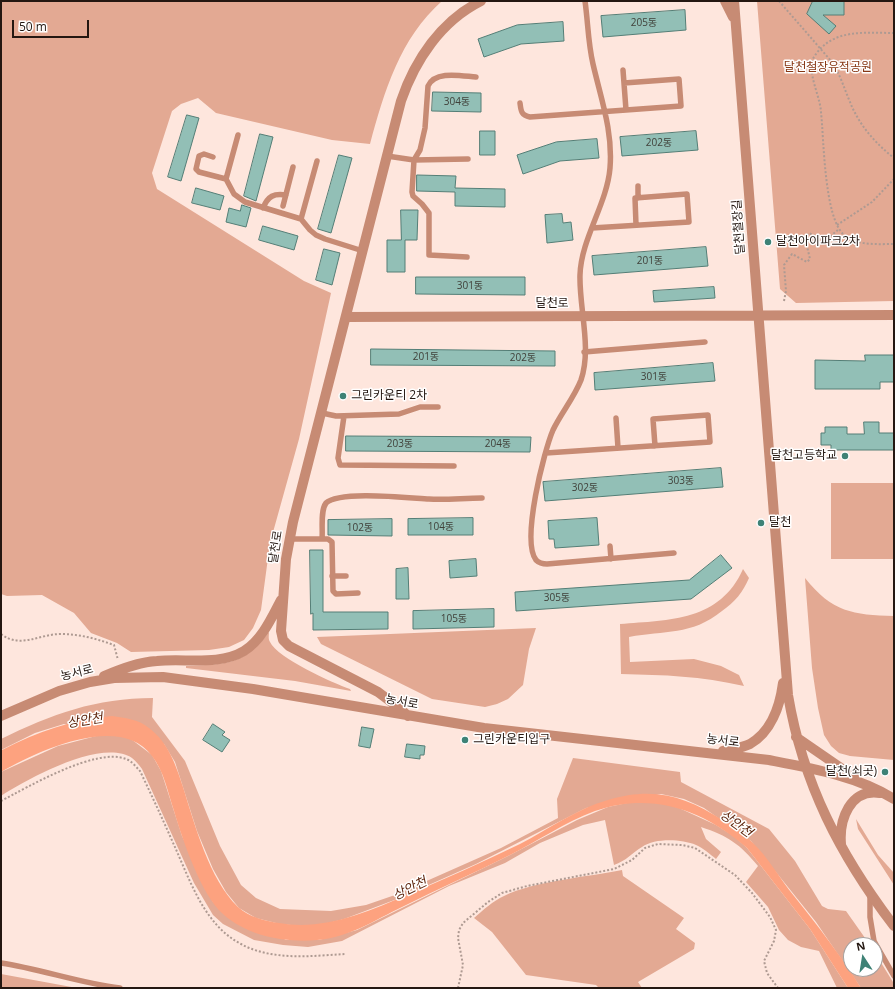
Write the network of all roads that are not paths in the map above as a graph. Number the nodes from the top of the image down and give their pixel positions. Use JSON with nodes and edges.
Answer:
{"nodes":[{"id":1,"x":481,"y":1,"type":"edge"},
{"id":2,"x":585,"y":1,"type":"edge"},
{"id":3,"x":725,"y":1,"type":"edge"},
{"id":4,"x":734,"y":1,"type":"edge"},
{"id":5,"x":736,"y":28,"type":"junction"},
{"id":6,"x":623,"y":70,"type":"dead end"},
{"id":7,"x":476,"y":77,"type":"dead end"},
{"id":8,"x":624,"y":83,"type":"junction"},
{"id":9,"x":520,"y":103,"type":"dead end"},
{"id":10,"x":626,"y":110,"type":"junction"},
{"id":11,"x":606,"y":111,"type":"junction"},
{"id":12,"x":238,"y":135,"type":"dead end"},
{"id":13,"x":387,"y":156,"type":"junction"},
{"id":14,"x":213,"y":157,"type":"dead end"},
{"id":15,"x":468,"y":159,"type":"dead end"},
{"id":16,"x":414,"y":160,"type":"junction"},
{"id":17,"x":317,"y":161,"type":"dead end"},
{"id":18,"x":293,"y":167,"type":"dead end"},
{"id":19,"x":226,"y":180,"type":"junction"},
{"id":20,"x":638,"y":186,"type":"dead end"},
{"id":21,"x":286,"y":195,"type":"junction"},
{"id":22,"x":638,"y":198,"type":"junction"},
{"id":23,"x":283,"y":206,"type":"dead end"},
{"id":24,"x":263,"y":208,"type":"junction"},
{"id":25,"x":301,"y":219,"type":"junction"},
{"id":26,"x":636,"y":225,"type":"junction"},
{"id":27,"x":592,"y":228,"type":"junction"},
{"id":28,"x":363,"y":251,"type":"junction"},
{"id":29,"x":467,"y":257,"type":"dead end"},
{"id":30,"x":894,"y":315,"type":"edge"},
{"id":31,"x":346,"y":317,"type":"junction"},
{"id":32,"x":584,"y":317,"type":"junction"},
{"id":33,"x":759,"y":317,"type":"junction"},
{"id":34,"x":705,"y":342,"type":"dead end"},
{"id":35,"x":584,"y":352,"type":"junction"},
{"id":36,"x":438,"y":407,"type":"dead end"},
{"id":37,"x":322,"y":413,"type":"junction"},
{"id":38,"x":344,"y":416,"type":"junction"},
{"id":39,"x":616,"y":418,"type":"dead end"},
{"id":40,"x":655,"y":446,"type":"junction"},
{"id":41,"x":618,"y":448,"type":"junction"},
{"id":42,"x":546,"y":453,"type":"junction"},
{"id":43,"x":454,"y":466,"type":"dead end"},
{"id":44,"x":482,"y":498,"type":"dead end"},
{"id":45,"x":290,"y":539,"type":"junction"},
{"id":46,"x":322,"y":539,"type":"junction"},
{"id":47,"x":610,"y":546,"type":"dead end"},
{"id":48,"x":674,"y":553,"type":"dead end"},
{"id":49,"x":611,"y":558,"type":"junction"},
{"id":50,"x":332,"y":576,"type":"junction"},
{"id":51,"x":346,"y":576,"type":"dead end"},
{"id":52,"x":358,"y":593,"type":"dead end"},
{"id":53,"x":283,"y":596,"type":"junction"},
{"id":54,"x":785,"y":671,"type":"junction"},
{"id":55,"x":90,"y":682,"type":"junction"},
{"id":56,"x":1,"y":716,"type":"edge"},
{"id":57,"x":408,"y":716,"type":"junction"},
{"id":58,"x":796,"y":737,"type":"junction"},
{"id":59,"x":716,"y":753,"type":"junction"},
{"id":60,"x":805,"y":767,"type":"junction"},
{"id":61,"x":865,"y":785,"type":"junction"},
{"id":62,"x":883,"y":794,"type":"junction"},
{"id":63,"x":894,"y":799,"type":"edge"},
{"id":64,"x":841,"y":848,"type":"junction"},
{"id":65,"x":870,"y":895,"type":"junction"},
{"id":66,"x":894,"y":926,"type":"edge"},
{"id":67,"x":1,"y":963,"type":"edge"},
{"id":68,"x":894,"y":976,"type":"edge"},
{"id":69,"x":120,"y":988,"type":"edge"}],
"edges":[{"from":1,"to":13,"type":"street","name":"달천로"},
{"from":2,"to":11,"type":"lane"},
{"from":3,"to":5,"type":"street"},
{"from":4,"to":5,"type":"street","name":"달천철장길"},
{"from":5,"to":33,"type":"street","name":"달천철장길"},
{"from":6,"to":8,"type":"lane"},
{"from":7,"to":16,"type":"lane"},
{"from":8,"to":10,"type":"lane"},
{"from":8,"to":10,"type":"lane"},
{"from":9,"to":11,"type":"lane"},
{"from":10,"to":11,"type":"lane"},
{"from":11,"to":27,"type":"lane"},
{"from":12,"to":19,"type":"lane"},
{"from":13,"to":16,"type":"lane"},
{"from":13,"to":28,"type":"street","name":"달천로"},
{"from":14,"to":19,"type":"lane"},
{"from":15,"to":16,"type":"lane"},
{"from":16,"to":29,"type":"lane"},
{"from":17,"to":25,"type":"lane"},
{"from":18,"to":21,"type":"lane"},
{"from":19,"to":24,"type":"lane"},
{"from":20,"to":22,"type":"lane"},
{"from":21,"to":23,"type":"lane"},
{"from":21,"to":24,"type":"lane"},
{"from":22,"to":26,"type":"lane"},
{"from":22,"to":26,"type":"lane"},
{"from":24,"to":25,"type":"lane"},
{"from":25,"to":28,"type":"lane"},
{"from":26,"to":27,"type":"lane"},
{"from":27,"to":32,"type":"lane"},
{"from":28,"to":31,"type":"street","name":"달천로"},
{"from":30,"to":33,"type":"street"},
{"from":31,"to":32,"type":"street","name":"달천로"},
{"from":31,"to":37,"type":"street","name":"달천로"},
{"from":32,"to":33,"type":"street","name":"달천로"},
{"from":32,"to":35,"type":"lane"},
{"from":33,"to":54,"type":"street","name":"달천철장길"},
{"from":34,"to":35,"type":"lane"},
{"from":35,"to":42,"type":"lane"},
{"from":36,"to":38,"type":"lane"},
{"from":37,"to":38,"type":"lane"},
{"from":37,"to":45,"type":"street","name":"달천로"},
{"from":38,"to":43,"type":"lane"},
{"from":39,"to":41,"type":"lane"},
{"from":40,"to":40,"type":"lane"},
{"from":40,"to":41,"type":"lane"},
{"from":41,"to":42,"type":"lane"},
{"from":42,"to":49,"type":"lane"},
{"from":44,"to":46,"type":"lane"},
{"from":45,"to":46,"type":"lane"},
{"from":45,"to":53,"type":"street","name":"달천로"},
{"from":46,"to":50,"type":"lane"},
{"from":47,"to":49,"type":"lane"},
{"from":48,"to":49,"type":"lane"},
{"from":50,"to":51,"type":"lane"},
{"from":50,"to":52,"type":"lane"},
{"from":53,"to":55,"type":"street"},
{"from":53,"to":57,"type":"street","name":"달천로"},
{"from":54,"to":58,"type":"street"},
{"from":54,"to":59,"type":"street"},
{"from":55,"to":56,"type":"street","name":"농서로"},
{"from":55,"to":57,"type":"street","name":"농서로"},
{"from":57,"to":59,"type":"street","name":"농서로"},
{"from":58,"to":60,"type":"street"},
{"from":58,"to":61,"type":"street"},
{"from":59,"to":60,"type":"street","name":"농서로"},
{"from":60,"to":61,"type":"street","name":"농서로"},
{"from":60,"to":64,"type":"street"},
{"from":61,"to":62,"type":"street","name":"농서로"},
{"from":62,"to":63,"type":"street","name":"농서로"},
{"from":62,"to":64,"type":"street"},
{"from":64,"to":65,"type":"street"},
{"from":65,"to":66,"type":"street"},
{"from":65,"to":68,"type":"lane"},
{"from":67,"to":69,"type":"lane"}]}
